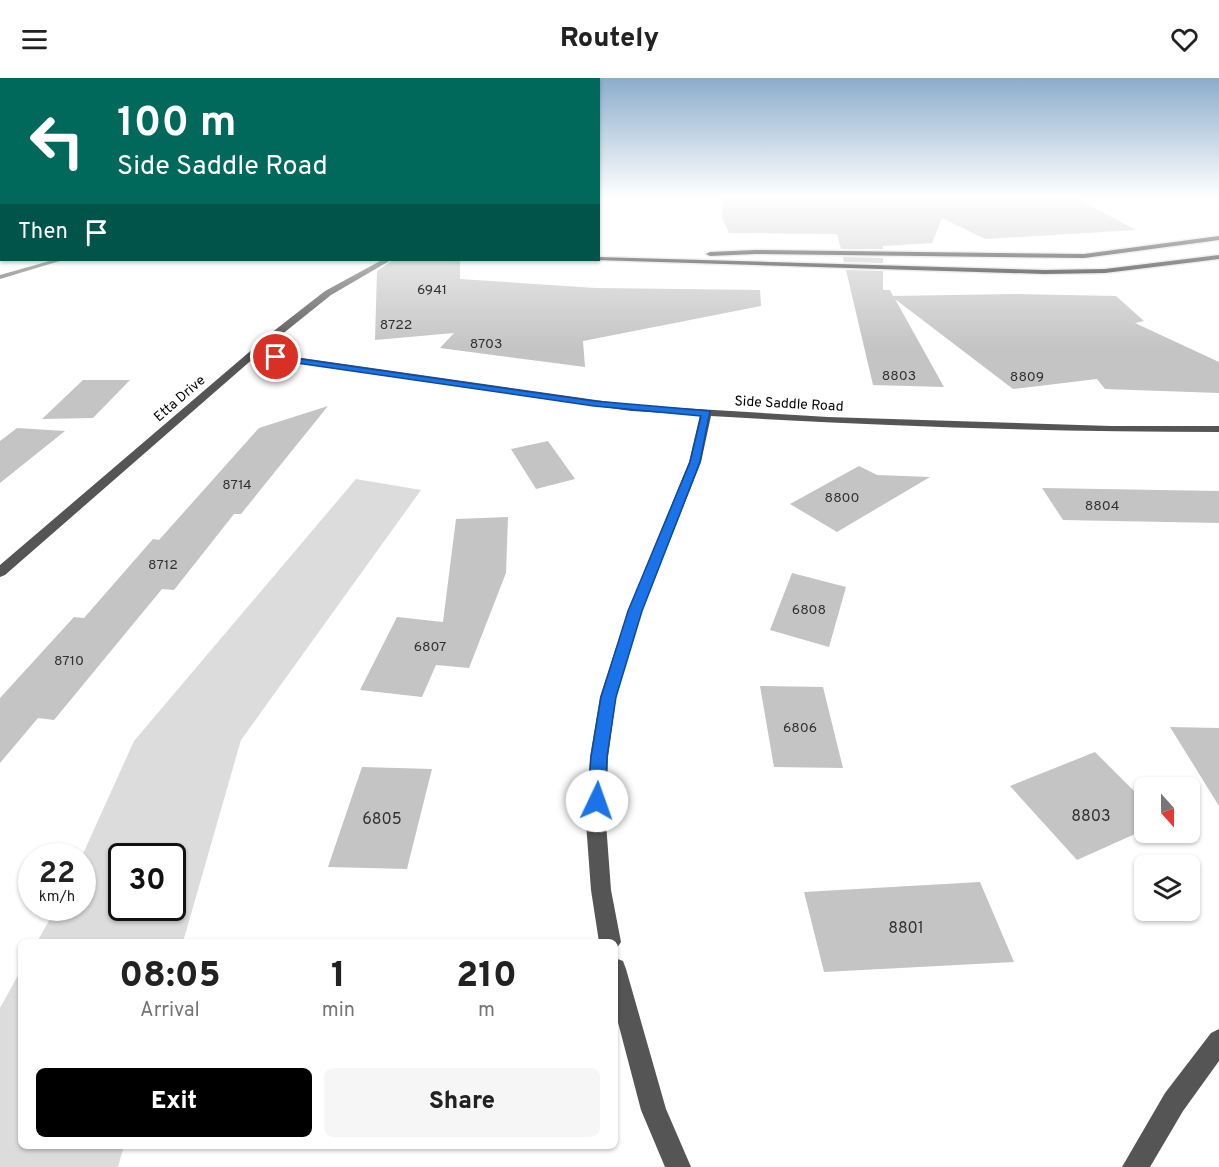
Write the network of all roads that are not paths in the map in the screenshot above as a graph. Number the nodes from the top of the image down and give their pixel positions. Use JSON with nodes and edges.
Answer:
{"nodes":[{"id":1,"x":1153,"y":247,"type":"edge"},
{"id":2,"x":1219,"y":257,"type":"edge"},
{"id":3,"x":602,"y":259,"type":"edge"},
{"id":4,"x":56,"y":261,"type":"edge"},
{"id":5,"x":385,"y":261,"type":"edge"},
{"id":6,"x":0,"y":277,"type":"edge"},
{"id":7,"x":253,"y":354,"type":"junction"},
{"id":8,"x":706,"y":413,"type":"junction"},
{"id":9,"x":1219,"y":429,"type":"edge"},
{"id":10,"x":0,"y":572,"type":"edge"},
{"id":11,"x":609,"y":939,"type":"edge"},
{"id":12,"x":618,"y":980,"type":"edge"},
{"id":13,"x":1219,"y":1041,"type":"edge"},
{"id":14,"x":678,"y":1167,"type":"edge"},
{"id":15,"x":1135,"y":1167,"type":"edge"}],
"edges":[{"from":1,"to":3,"type":"main road"},
{"from":2,"to":3,"type":"main road"},
{"from":4,"to":6,"type":"street"},
{"from":5,"to":7,"type":"street","name":"Etta Drive"},
{"from":7,"to":8,"type":"street","name":"Side Saddle Road"},
{"from":7,"to":10,"type":"street","name":"Etta Drive"},
{"from":8,"to":9,"type":"street","name":"Side Saddle Road"},
{"from":8,"to":11,"type":"street"},
{"from":12,"to":14,"type":"street"},
{"from":13,"to":15,"type":"street"}]}
